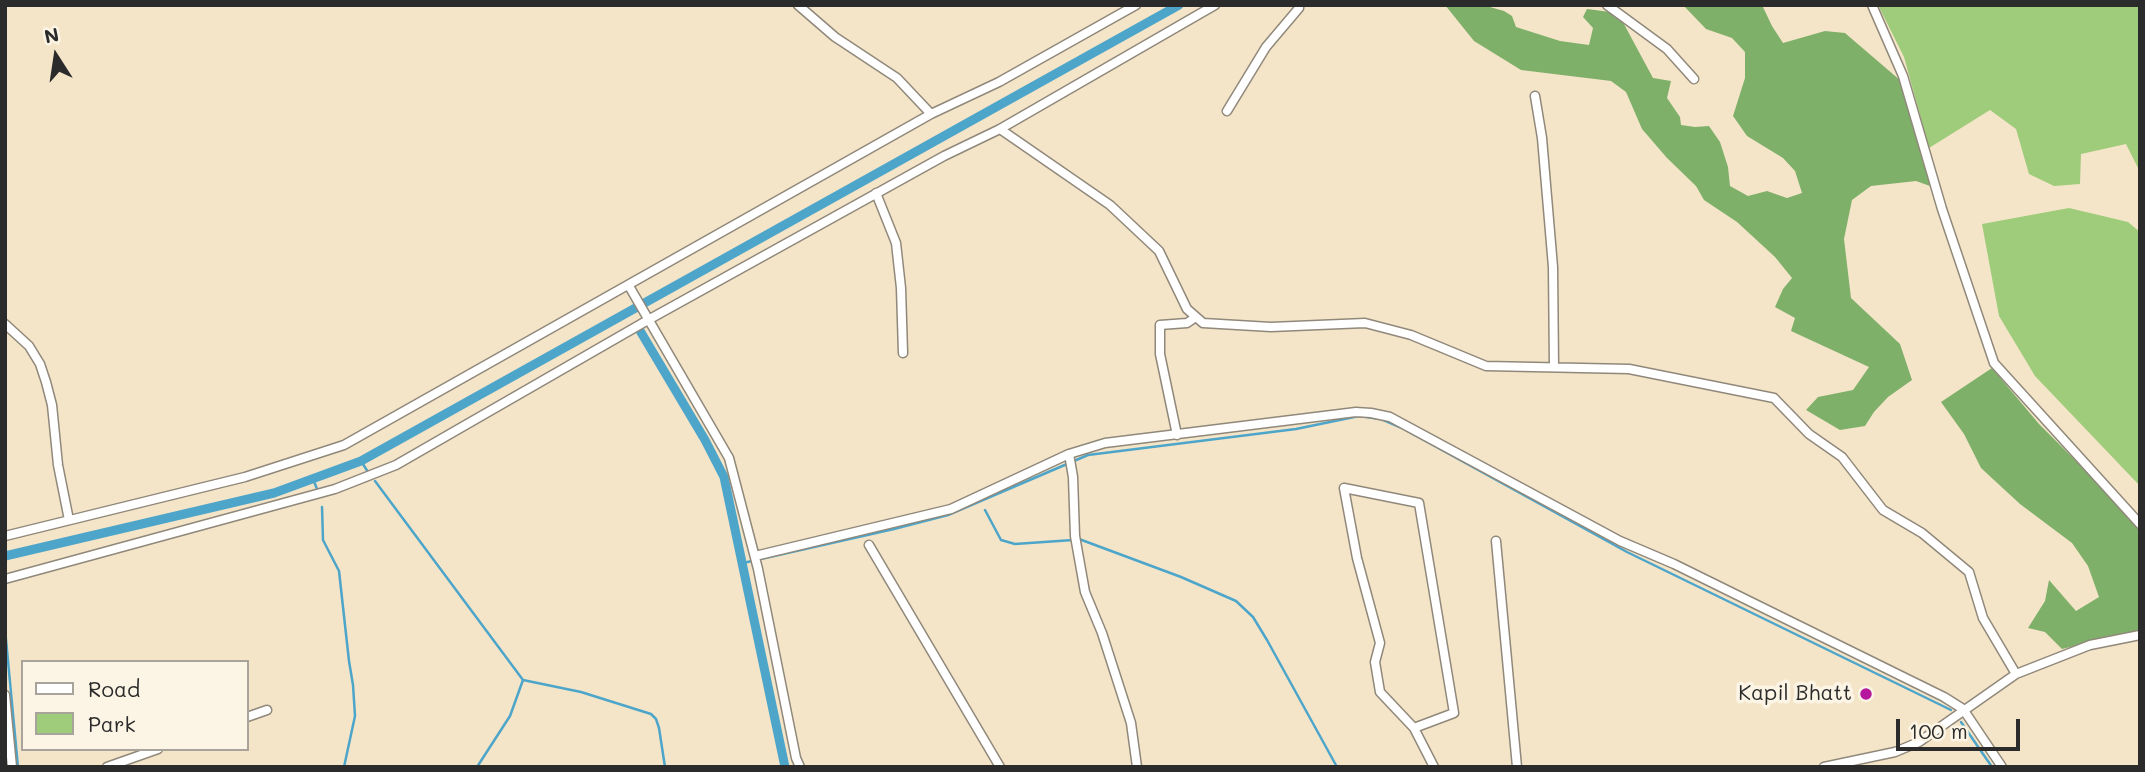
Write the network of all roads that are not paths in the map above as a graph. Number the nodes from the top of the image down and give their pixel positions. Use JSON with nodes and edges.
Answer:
{"nodes":[{"id":1,"x":798,"y":5,"type":"edge"},
{"id":2,"x":1136,"y":5,"type":"edge"},
{"id":3,"x":1215,"y":5,"type":"edge"},
{"id":4,"x":1299,"y":5,"type":"edge"},
{"id":5,"x":1606,"y":5,"type":"edge"},
{"id":6,"x":1872,"y":5,"type":"edge"},
{"id":7,"x":1693,"y":79,"type":"dead end"},
{"id":8,"x":1535,"y":96,"type":"dead end"},
{"id":9,"x":1227,"y":111,"type":"dead end"},
{"id":10,"x":931,"y":114,"type":"junction"},
{"id":11,"x":1000,"y":129,"type":"junction"},
{"id":12,"x":876,"y":193,"type":"junction"},
{"id":13,"x":631,"y":289,"type":"junction"},
{"id":14,"x":1196,"y":317,"type":"junction"},
{"id":15,"x":648,"y":320,"type":"junction"},
{"id":16,"x":5,"y":324,"type":"edge"},
{"id":17,"x":903,"y":353,"type":"dead end"},
{"id":18,"x":1554,"y":367,"type":"junction"},
{"id":19,"x":1177,"y":435,"type":"junction"},
{"id":20,"x":1069,"y":454,"type":"junction"},
{"id":21,"x":69,"y":520,"type":"junction"},
{"id":22,"x":2140,"y":524,"type":"edge"},
{"id":23,"x":5,"y":536,"type":"edge"},
{"id":24,"x":1496,"y":541,"type":"dead end"},
{"id":25,"x":869,"y":545,"type":"dead end"},
{"id":26,"x":755,"y":557,"type":"junction"},
{"id":27,"x":5,"y":579,"type":"edge"},
{"id":28,"x":2140,"y":635,"type":"edge"},
{"id":29,"x":2016,"y":674,"type":"junction"},
{"id":30,"x":5,"y":695,"type":"edge"},
{"id":31,"x":1963,"y":709,"type":"junction"},
{"id":32,"x":267,"y":710,"type":"dead end"},
{"id":33,"x":248,"y":717,"type":"edge"},
{"id":34,"x":1414,"y":728,"type":"junction"},
{"id":35,"x":152,"y":751,"type":"edge"},
{"id":36,"x":12,"y":767,"type":"edge"},
{"id":37,"x":107,"y":767,"type":"edge"},
{"id":38,"x":800,"y":767,"type":"edge"},
{"id":39,"x":1000,"y":767,"type":"edge"},
{"id":40,"x":1137,"y":767,"type":"edge"},
{"id":41,"x":1434,"y":767,"type":"edge"},
{"id":42,"x":1517,"y":767,"type":"edge"},
{"id":43,"x":1825,"y":767,"type":"edge"},
{"id":44,"x":2002,"y":767,"type":"edge"}],
"edges":[{"from":1,"to":10,"type":"street"},
{"from":2,"to":10,"type":"street"},
{"from":3,"to":11,"type":"street"},
{"from":4,"to":9,"type":"street"},
{"from":5,"to":7,"type":"street"},
{"from":6,"to":22,"type":"street"},
{"from":8,"to":18,"type":"street"},
{"from":10,"to":13,"type":"street"},
{"from":11,"to":12,"type":"street"},
{"from":11,"to":14,"type":"street"},
{"from":12,"to":15,"type":"street"},
{"from":12,"to":17,"type":"street"},
{"from":13,"to":15,"type":"street"},
{"from":13,"to":21,"type":"street"},
{"from":14,"to":18,"type":"street"},
{"from":14,"to":19,"type":"street"},
{"from":15,"to":26,"type":"street"},
{"from":15,"to":27,"type":"street"},
{"from":16,"to":21,"type":"street"},
{"from":18,"to":29,"type":"street"},
{"from":19,"to":20,"type":"street"},
{"from":19,"to":31,"type":"street"},
{"from":20,"to":26,"type":"street"},
{"from":20,"to":40,"type":"street"},
{"from":21,"to":23,"type":"street"},
{"from":24,"to":42,"type":"street"},
{"from":25,"to":39,"type":"street"},
{"from":26,"to":38,"type":"street"},
{"from":28,"to":29,"type":"street"},
{"from":29,"to":31,"type":"street"},
{"from":30,"to":36,"type":"street"},
{"from":31,"to":43,"type":"street"},
{"from":31,"to":44,"type":"street"},
{"from":32,"to":33,"type":"street"},
{"from":34,"to":34,"type":"street"},
{"from":34,"to":41,"type":"street"},
{"from":35,"to":37,"type":"street"}]}
